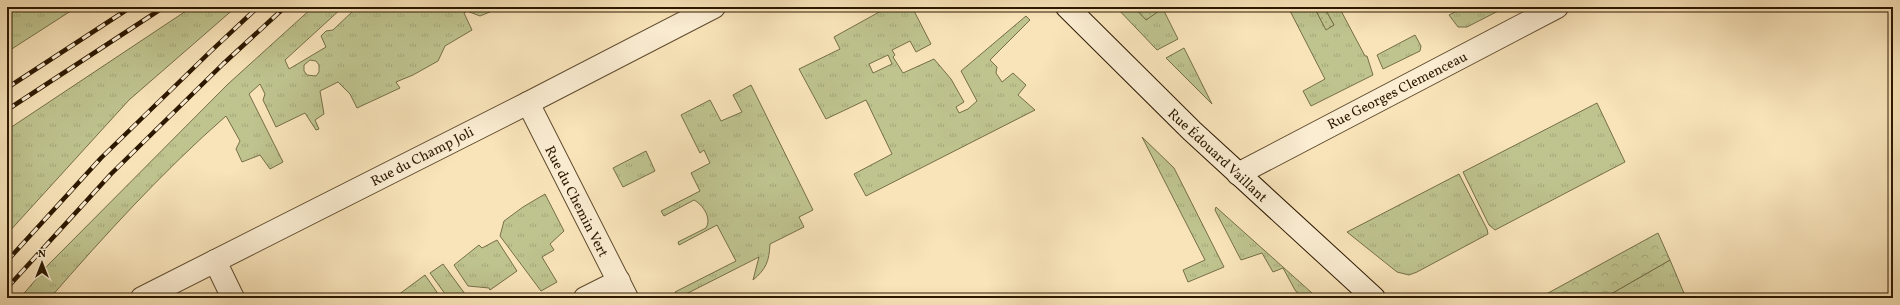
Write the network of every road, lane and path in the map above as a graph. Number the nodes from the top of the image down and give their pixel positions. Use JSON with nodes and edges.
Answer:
{"nodes":[{"id":1,"x":1067,"y":7,"type":"edge"},
{"id":2,"x":1557,"y":7,"type":"edge"},
{"id":3,"x":705,"y":9,"type":"edge"},
{"id":4,"x":528,"y":104,"type":"junction"},
{"id":5,"x":1238,"y":174,"type":"junction"},
{"id":6,"x":215,"y":261,"type":"junction"},
{"id":7,"x":623,"y":290,"type":"edge"},
{"id":8,"x":142,"y":298,"type":"edge"},
{"id":9,"x":233,"y":298,"type":"edge"},
{"id":10,"x":585,"y":298,"type":"edge"},
{"id":11,"x":1374,"y":298,"type":"edge"}],
"edges":[{"from":1,"to":5,"type":"street","name":"Rue Édouard Vaillant"},
{"from":2,"to":5,"type":"street","name":"Rue Georges Clemenceau"},
{"from":3,"to":4,"type":"street","name":"Rue du Champ Joli"},
{"from":4,"to":6,"type":"street","name":"Rue du Champ Joli"},
{"from":4,"to":7,"type":"street","name":"Rue du Chemin Vert"},
{"from":5,"to":11,"type":"street","name":"Rue Édouard Vaillant"},
{"from":6,"to":8,"type":"street","name":"Rue du Champ Joli"},
{"from":6,"to":9,"type":"street"},
{"from":7,"to":10,"type":"street"}]}
